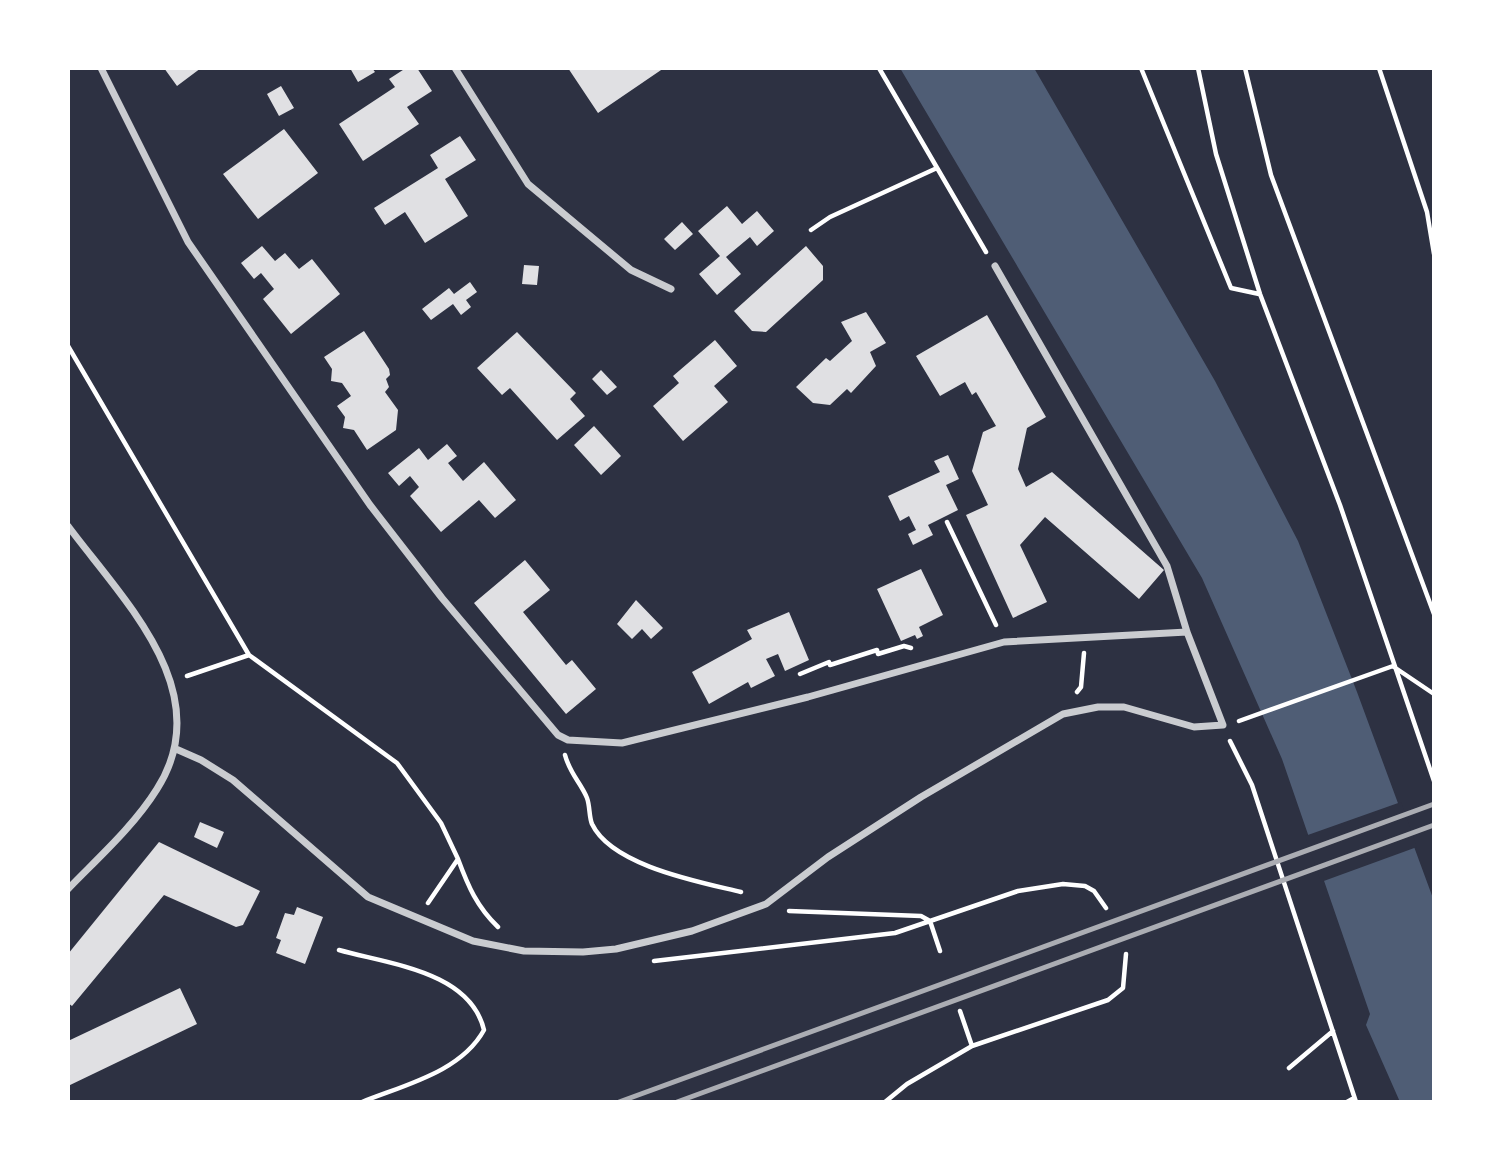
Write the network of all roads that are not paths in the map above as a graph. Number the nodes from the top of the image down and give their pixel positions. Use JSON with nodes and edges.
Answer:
{"nodes":[{"id":1,"x":102,"y":68,"type":"edge"},
{"id":2,"x":455,"y":68,"type":"edge"},
{"id":3,"x":995,"y":266,"type":"road end"},
{"id":4,"x":671,"y":289,"type":"dead end"},
{"id":5,"x":68,"y":526,"type":"edge"},
{"id":6,"x":1187,"y":632,"type":"junction"},
{"id":7,"x":176,"y":749,"type":"junction"},
{"id":8,"x":68,"y":889,"type":"edge"}],
"edges":[{"from":1,"to":6,"type":"street"},
{"from":2,"to":4,"type":"street"},
{"from":3,"to":6,"type":"street"},
{"from":5,"to":7,"type":"street"},
{"from":6,"to":7,"type":"street"},
{"from":7,"to":8,"type":"street"}]}
